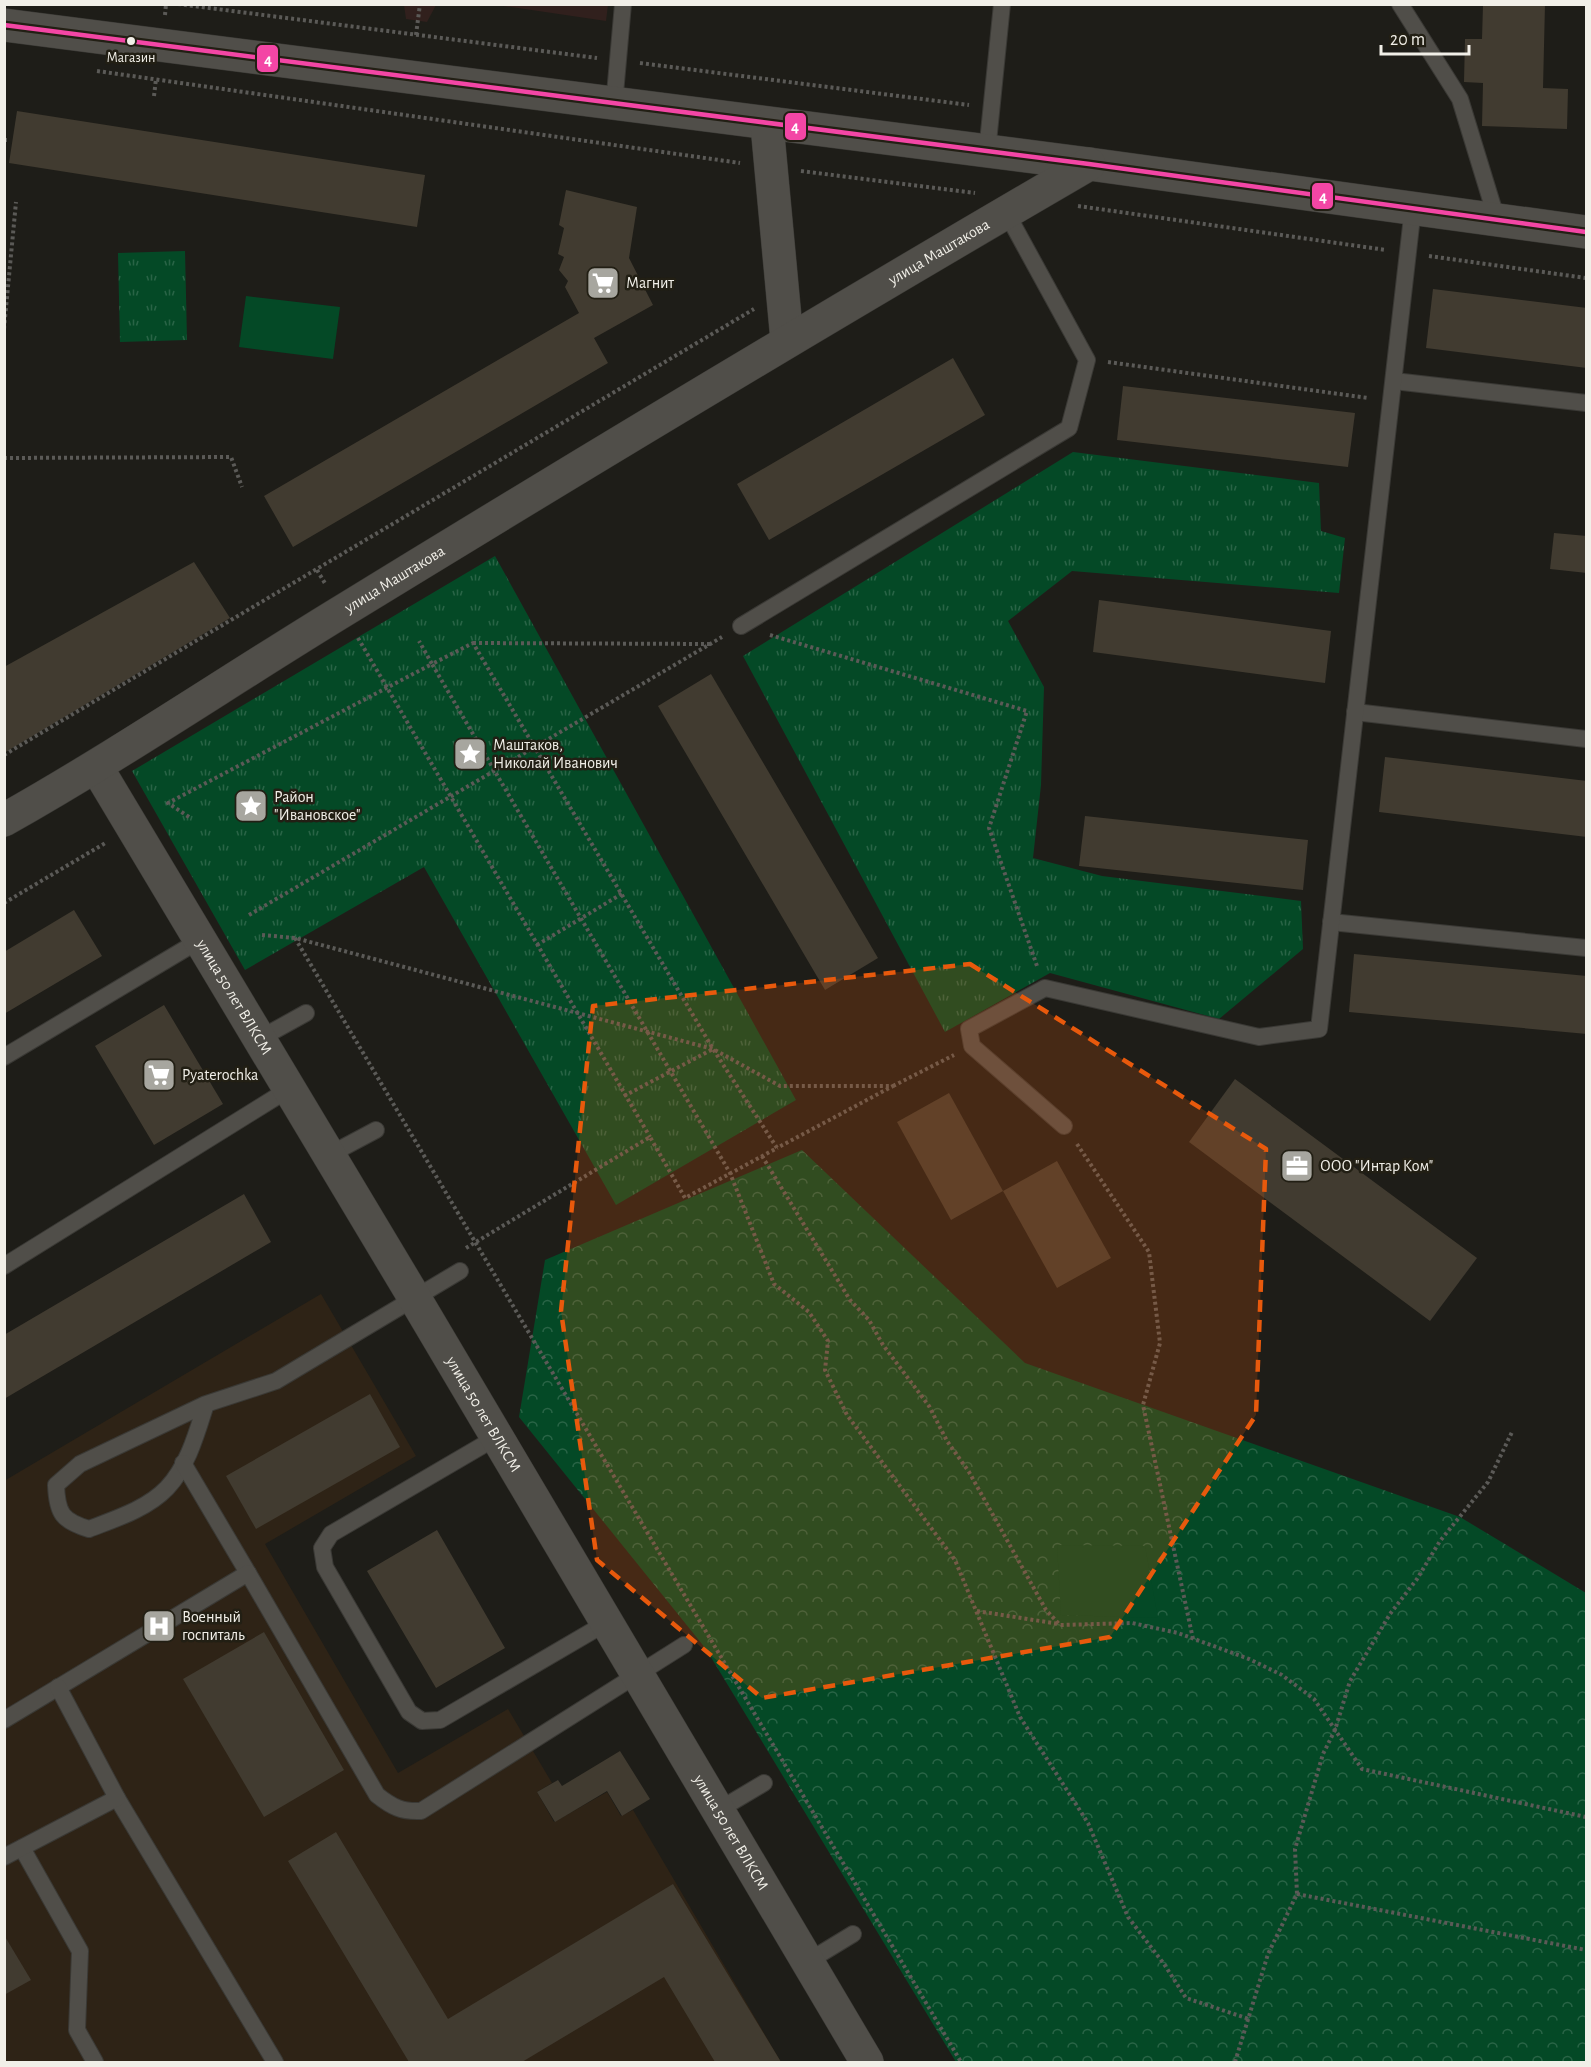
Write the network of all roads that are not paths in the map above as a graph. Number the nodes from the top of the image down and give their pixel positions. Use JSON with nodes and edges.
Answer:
{"nodes":[{"id":1,"x":623,"y":4,"type":"edge"},
{"id":2,"x":1002,"y":4,"type":"edge"},
{"id":3,"x":1400,"y":4,"type":"edge"},
{"id":4,"x":4,"y":25,"type":"edge"},
{"id":5,"x":614,"y":105,"type":"junction"},
{"id":6,"x":767,"y":125,"type":"junction"},
{"id":7,"x":987,"y":152,"type":"junction"},
{"id":8,"x":1089,"y":164,"type":"junction"},
{"id":9,"x":1413,"y":208,"type":"junction"},
{"id":10,"x":1006,"y":212,"type":"junction"},
{"id":11,"x":1497,"y":220,"type":"junction"},
{"id":12,"x":1587,"y":232,"type":"edge"},
{"id":13,"x":787,"y":340,"type":"junction"},
{"id":14,"x":1394,"y":381,"type":"junction"},
{"id":15,"x":1587,"y":403,"type":"edge"},
{"id":16,"x":741,"y":626,"type":"road end"},
{"id":17,"x":1355,"y":711,"type":"junction"},
{"id":18,"x":1587,"y":739,"type":"edge"},
{"id":19,"x":97,"y":768,"type":"junction"},
{"id":20,"x":4,"y":820,"type":"edge"},
{"id":21,"x":1331,"y":922,"type":"junction"},
{"id":22,"x":200,"y":940,"type":"junction"},
{"id":23,"x":1587,"y":948,"type":"edge"},
{"id":24,"x":306,"y":1012,"type":"dead end"},
{"id":25,"x":259,"y":1039,"type":"junction"},
{"id":26,"x":4,"y":1057,"type":"edge"},
{"id":27,"x":289,"y":1089,"type":"junction"},
{"id":28,"x":1064,"y":1126,"type":"road end"},
{"id":29,"x":376,"y":1130,"type":"dead end"},
{"id":30,"x":329,"y":1155,"type":"junction"},
{"id":31,"x":4,"y":1266,"type":"edge"},
{"id":32,"x":460,"y":1271,"type":"dead end"},
{"id":33,"x":414,"y":1297,"type":"junction"},
{"id":34,"x":206,"y":1404,"type":"junction"},
{"id":35,"x":497,"y":1437,"type":"junction"},
{"id":36,"x":183,"y":1462,"type":"junction"},
{"id":37,"x":248,"y":1573,"type":"junction"},
{"id":38,"x":606,"y":1623,"type":"junction"},
{"id":39,"x":684,"y":1645,"type":"dead end"},
{"id":40,"x":636,"y":1675,"type":"junction"},
{"id":41,"x":58,"y":1688,"type":"junction"},
{"id":42,"x":4,"y":1720,"type":"edge"},
{"id":43,"x":764,"y":1783,"type":"dead end"},
{"id":44,"x":117,"y":1798,"type":"junction"},
{"id":45,"x":717,"y":1811,"type":"junction"},
{"id":46,"x":22,"y":1848,"type":"junction"},
{"id":47,"x":4,"y":1857,"type":"edge"},
{"id":48,"x":854,"y":1934,"type":"dead end"},
{"id":49,"x":807,"y":1962,"type":"junction"},
{"id":50,"x":96,"y":2062,"type":"edge"},
{"id":51,"x":275,"y":2062,"type":"edge"},
{"id":52,"x":867,"y":2062,"type":"edge"}],
"edges":[{"from":1,"to":5,"type":"lane"},
{"from":2,"to":7,"type":"lane"},
{"from":3,"to":11,"type":"lane"},
{"from":4,"to":5,"type":"street"},
{"from":5,"to":6,"type":"street"},
{"from":6,"to":7,"type":"street"},
{"from":6,"to":13,"type":"street"},
{"from":7,"to":8,"type":"street"},
{"from":8,"to":9,"type":"street"},
{"from":8,"to":10,"type":"street","name":"улица Маштакова"},
{"from":9,"to":11,"type":"street"},
{"from":9,"to":14,"type":"lane"},
{"from":10,"to":13,"type":"street","name":"улица Маштакова"},
{"from":10,"to":16,"type":"lane"},
{"from":11,"to":12,"type":"street"},
{"from":13,"to":19,"type":"street","name":"улица Маштакова"},
{"from":14,"to":15,"type":"lane"},
{"from":14,"to":17,"type":"lane"},
{"from":17,"to":18,"type":"lane"},
{"from":17,"to":21,"type":"lane"},
{"from":19,"to":20,"type":"street","name":"улица Маштакова"},
{"from":19,"to":22,"type":"street","name":"улица 50 лет ВЛКСМ"},
{"from":21,"to":23,"type":"lane"},
{"from":21,"to":28,"type":"lane"},
{"from":22,"to":25,"type":"street","name":"улица 50 лет ВЛКСМ"},
{"from":22,"to":26,"type":"lane"},
{"from":24,"to":25,"type":"lane"},
{"from":25,"to":27,"type":"street","name":"улица 50 лет ВЛКСМ"},
{"from":27,"to":30,"type":"street","name":"улица 50 лет ВЛКСМ"},
{"from":27,"to":31,"type":"lane"},
{"from":29,"to":30,"type":"lane"},
{"from":30,"to":33,"type":"street","name":"улица 50 лет ВЛКСМ"},
{"from":32,"to":33,"type":"lane"},
{"from":33,"to":34,"type":"lane"},
{"from":33,"to":35,"type":"street","name":"улица 50 лет ВЛКСМ"},
{"from":34,"to":36,"type":"lane"},
{"from":34,"to":36,"type":"lane"},
{"from":35,"to":38,"type":"street","name":"улица 50 лет ВЛКСМ"},
{"from":35,"to":38,"type":"lane"},
{"from":36,"to":37,"type":"lane"},
{"from":37,"to":40,"type":"lane"},
{"from":37,"to":41,"type":"lane"},
{"from":38,"to":40,"type":"street","name":"улица 50 лет ВЛКСМ"},
{"from":39,"to":40,"type":"lane"},
{"from":40,"to":45,"type":"street","name":"улица 50 лет ВЛКСМ"},
{"from":41,"to":42,"type":"lane"},
{"from":41,"to":44,"type":"lane"},
{"from":43,"to":45,"type":"lane"},
{"from":44,"to":46,"type":"lane"},
{"from":44,"to":51,"type":"lane"},
{"from":45,"to":49,"type":"street","name":"улица 50 лет ВЛКСМ"},
{"from":46,"to":47,"type":"lane"},
{"from":46,"to":50,"type":"lane"},
{"from":48,"to":49,"type":"lane"},
{"from":49,"to":52,"type":"street","name":"улица 50 лет ВЛКСМ"}]}
